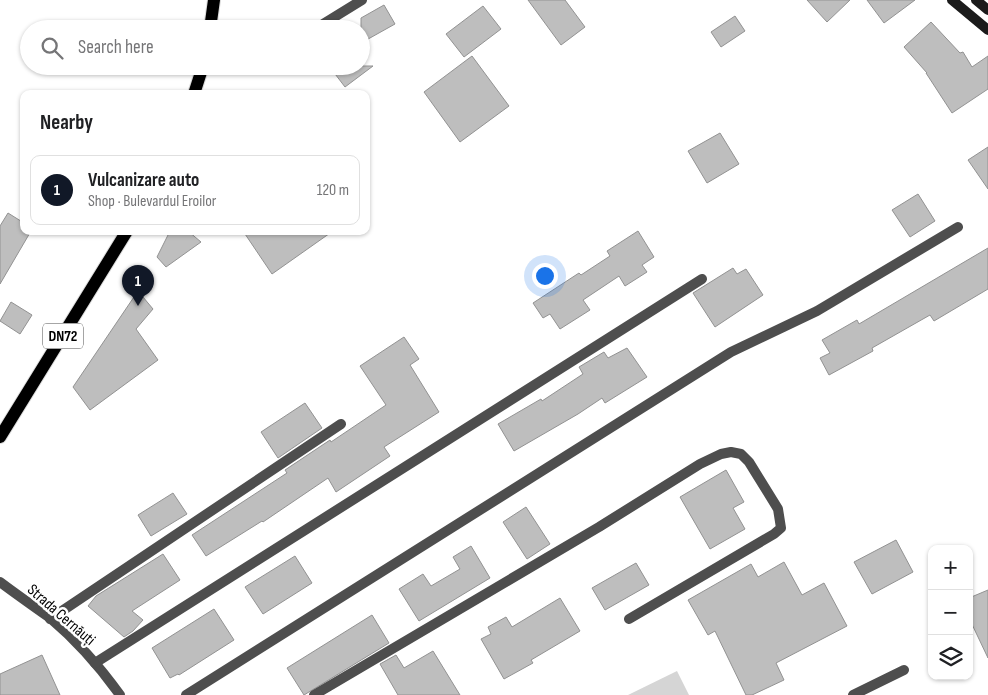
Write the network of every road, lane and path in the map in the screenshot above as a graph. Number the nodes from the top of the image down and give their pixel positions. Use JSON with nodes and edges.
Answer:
{"nodes":[{"id":1,"x":214,"y":0,"type":"edge"},
{"id":2,"x":362,"y":0,"type":"edge"},
{"id":3,"x":952,"y":0,"type":"edge"},
{"id":4,"x":976,"y":0,"type":"edge"},
{"id":5,"x":988,"y":10,"type":"edge"},
{"id":6,"x":211,"y":20,"type":"edge"},
{"id":7,"x":330,"y":20,"type":"edge"},
{"id":8,"x":988,"y":30,"type":"edge"},
{"id":9,"x":200,"y":75,"type":"edge"},
{"id":10,"x":195,"y":90,"type":"edge"},
{"id":11,"x":958,"y":227,"type":"dead end"},
{"id":12,"x":125,"y":235,"type":"edge"},
{"id":13,"x":702,"y":279,"type":"dead end"},
{"id":14,"x":341,"y":424,"type":"dead end"},
{"id":15,"x":0,"y":437,"type":"edge"},
{"id":16,"x":0,"y":582,"type":"edge"},
{"id":17,"x":50,"y":619,"type":"junction"},
{"id":18,"x":629,"y":619,"type":"dead end"},
{"id":19,"x":94,"y":663,"type":"junction"},
{"id":20,"x":904,"y":670,"type":"dead end"},
{"id":21,"x":120,"y":695,"type":"edge"},
{"id":22,"x":186,"y":695,"type":"edge"},
{"id":23,"x":314,"y":695,"type":"edge"},
{"id":24,"x":852,"y":695,"type":"edge"}],
"edges":[{"from":1,"to":6,"type":"main road"},
{"from":2,"to":7,"type":"street"},
{"from":3,"to":8,"type":"main road"},
{"from":4,"to":5,"type":"main road"},
{"from":9,"to":10,"type":"main road"},
{"from":11,"to":22,"type":"street"},
{"from":12,"to":15,"type":"main road","number":"DN72"},
{"from":13,"to":19,"type":"street"},
{"from":14,"to":17,"type":"street"},
{"from":16,"to":17,"type":"street","name":"Strada Cernăuți"},
{"from":17,"to":19,"type":"street","name":"Strada Cernăuți"},
{"from":18,"to":23,"type":"street"},
{"from":19,"to":21,"type":"street","name":"Strada Cernăuți"},
{"from":20,"to":24,"type":"street"}]}
